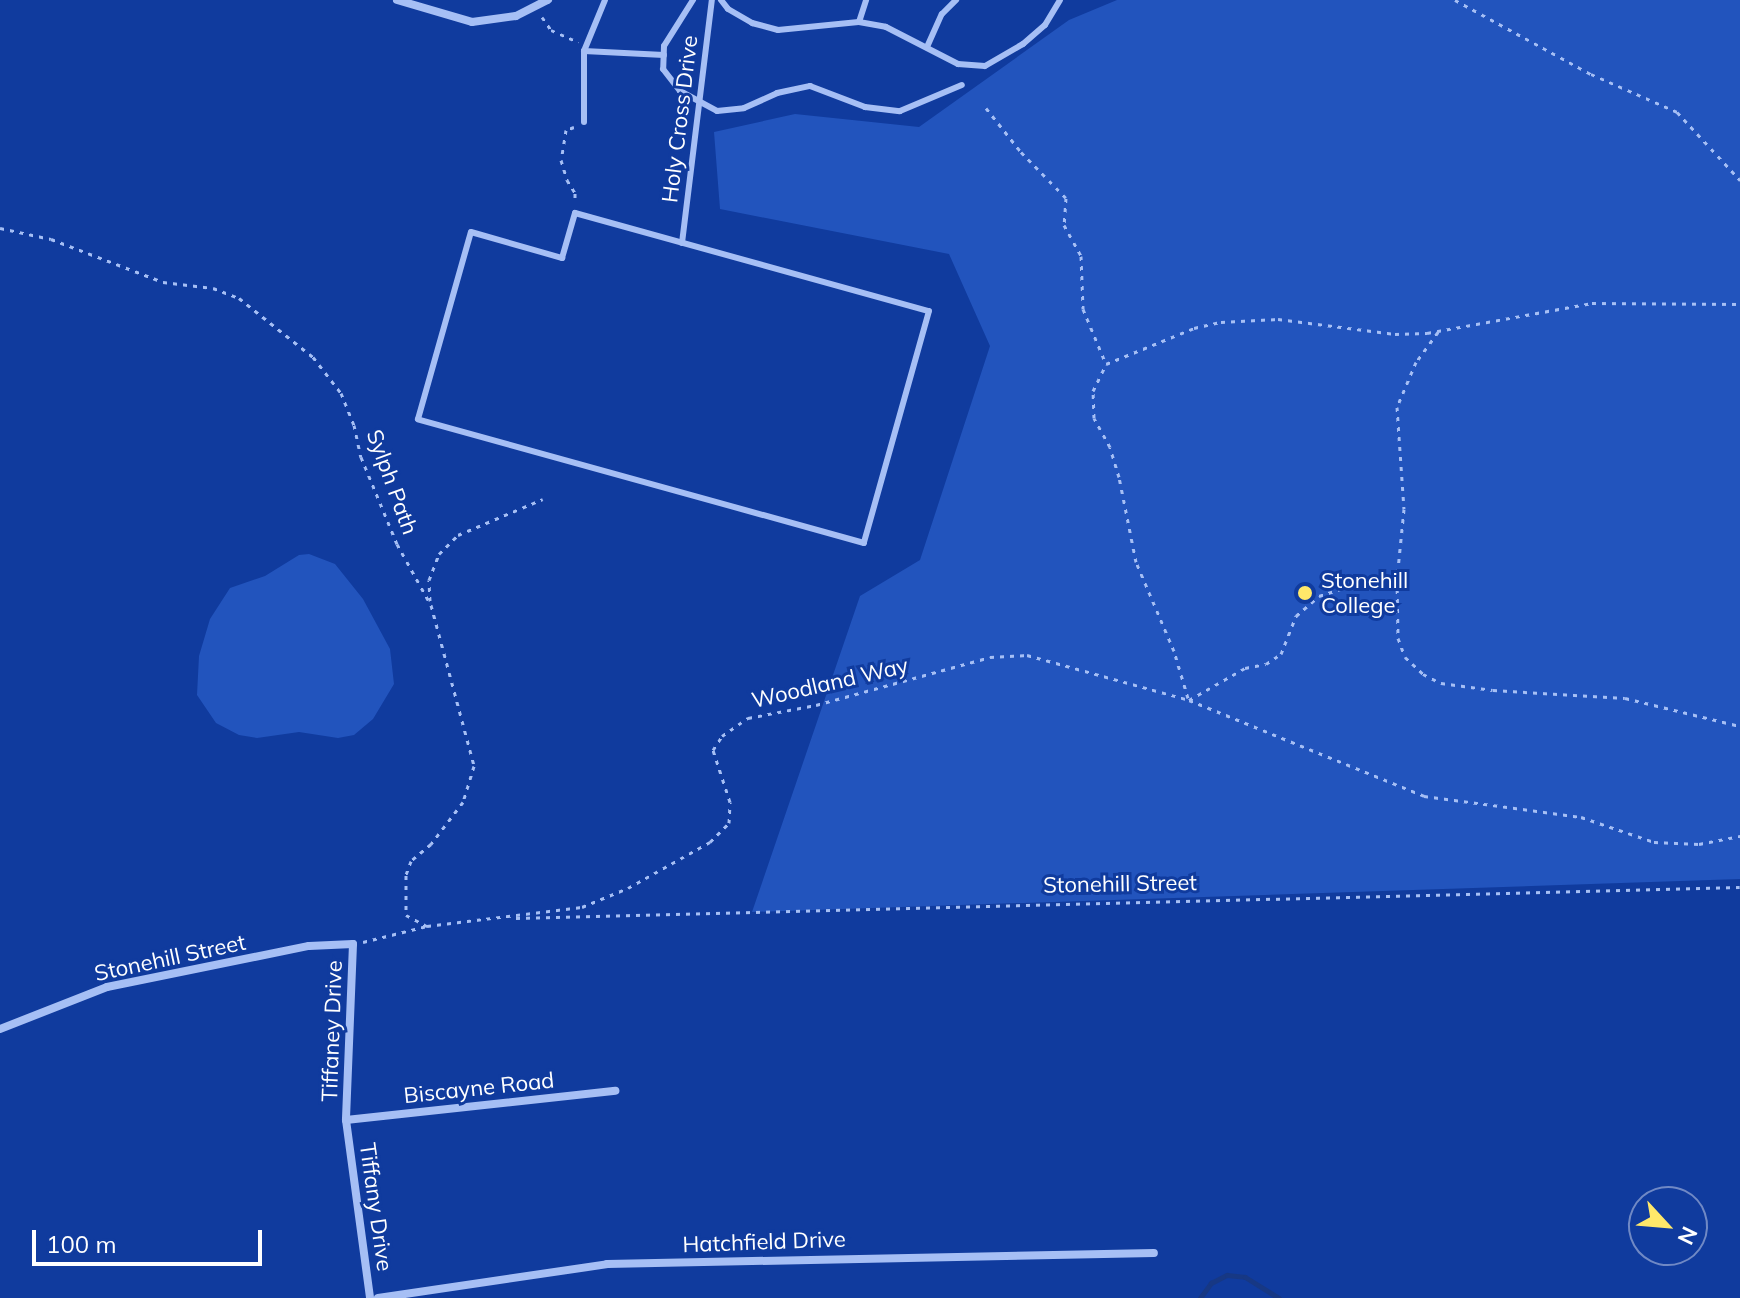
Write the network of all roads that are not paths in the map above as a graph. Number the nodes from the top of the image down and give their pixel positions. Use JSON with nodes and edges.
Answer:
{"nodes":[{"id":1,"x":397,"y":0,"type":"edge"},
{"id":2,"x":548,"y":0,"type":"edge"},
{"id":3,"x":605,"y":0,"type":"edge"},
{"id":4,"x":693,"y":0,"type":"edge"},
{"id":5,"x":712,"y":0,"type":"edge"},
{"id":6,"x":721,"y":0,"type":"edge"},
{"id":7,"x":866,"y":0,"type":"edge"},
{"id":8,"x":956,"y":0,"type":"edge"},
{"id":9,"x":1060,"y":0,"type":"edge"},
{"id":10,"x":859,"y":22,"type":"junction"},
{"id":11,"x":927,"y":47,"type":"junction"},
{"id":12,"x":585,"y":48,"type":"junction"},
{"id":13,"x":664,"y":55,"type":"junction"},
{"id":14,"x":962,"y":85,"type":"dead end"},
{"id":15,"x":701,"y":104,"type":"junction"},
{"id":16,"x":584,"y":122,"type":"road end"},
{"id":17,"x":682,"y":243,"type":"junction"},
{"id":18,"x":353,"y":944,"type":"joint"},
{"id":19,"x":0,"y":1029,"type":"edge"},
{"id":20,"x":615,"y":1091,"type":"dead end"},
{"id":21,"x":346,"y":1120,"type":"junction"},
{"id":22,"x":1154,"y":1253,"type":"dead end"},
{"id":23,"x":370,"y":1298,"type":"edge"},
{"id":24,"x":378,"y":1298,"type":"edge"}],
"edges":[{"from":1,"to":2,"type":"street"},
{"from":3,"to":12,"type":"lane"},
{"from":4,"to":13,"type":"lane"},
{"from":5,"to":15,"type":"lane","name":"Holy Cross Drive"},
{"from":6,"to":10,"type":"lane"},
{"from":7,"to":10,"type":"lane"},
{"from":8,"to":11,"type":"lane"},
{"from":9,"to":11,"type":"lane"},
{"from":10,"to":11,"type":"lane"},
{"from":12,"to":13,"type":"lane"},
{"from":12,"to":16,"type":"lane"},
{"from":13,"to":15,"type":"lane"},
{"from":14,"to":15,"type":"lane"},
{"from":15,"to":17,"type":"lane","name":"Holy Cross Drive"},
{"from":17,"to":17,"type":"lane"},
{"from":18,"to":19,"type":"street","name":"Stonehill Street"},
{"from":18,"to":21,"type":"street","name":"Tiffaney Drive"},
{"from":20,"to":21,"type":"street","name":"Biscayne Road"},
{"from":21,"to":23,"type":"street","name":"Tiffany Drive"},
{"from":22,"to":24,"type":"street","name":"Hatchfield Drive"}]}
